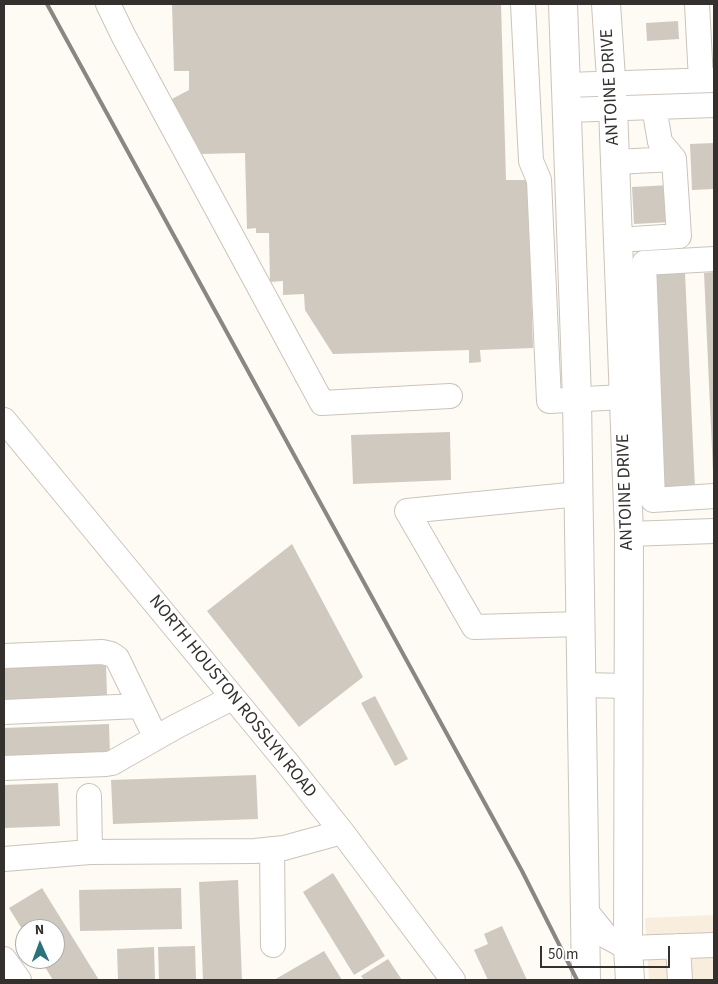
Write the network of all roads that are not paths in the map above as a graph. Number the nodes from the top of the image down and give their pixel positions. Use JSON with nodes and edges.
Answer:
{"nodes":[{"id":1,"x":108,"y":4,"type":"edge"},
{"id":2,"x":523,"y":4,"type":"edge"},
{"id":3,"x":563,"y":4,"type":"edge"},
{"id":4,"x":606,"y":4,"type":"edge"},
{"id":5,"x":697,"y":4,"type":"edge"},
{"id":6,"x":707,"y":80,"type":"edge"},
{"id":7,"x":612,"y":96,"type":"junction"},
{"id":8,"x":567,"y":97,"type":"junction"},
{"id":9,"x":714,"y":105,"type":"edge"},
{"id":10,"x":654,"y":107,"type":"junction"},
{"id":11,"x":674,"y":159,"type":"junction"},
{"id":12,"x":616,"y":162,"type":"junction"},
{"id":13,"x":618,"y":240,"type":"junction"},
{"id":14,"x":714,"y":259,"type":"edge"},
{"id":15,"x":450,"y":396,"type":"dead end"},
{"id":16,"x":623,"y":397,"type":"junction"},
{"id":17,"x":577,"y":399,"type":"junction"},
{"id":18,"x":4,"y":420,"type":"edge"},
{"id":19,"x":579,"y":494,"type":"junction"},
{"id":20,"x":714,"y":496,"type":"edge"},
{"id":21,"x":714,"y":531,"type":"edge"},
{"id":22,"x":628,"y":534,"type":"junction"},
{"id":23,"x":581,"y":624,"type":"junction"},
{"id":24,"x":4,"y":656,"type":"edge"},
{"id":25,"x":582,"y":686,"type":"junction"},
{"id":26,"x":628,"y":686,"type":"junction"},
{"id":27,"x":232,"y":698,"type":"junction"},
{"id":28,"x":140,"y":706,"type":"junction"},
{"id":29,"x":4,"y":712,"type":"edge"},
{"id":30,"x":156,"y":738,"type":"junction"},
{"id":31,"x":4,"y":768,"type":"edge"},
{"id":32,"x":89,"y":796,"type":"dead end"},
{"id":33,"x":342,"y":832,"type":"junction"},
{"id":34,"x":272,"y":849,"type":"junction"},
{"id":35,"x":90,"y":852,"type":"junction"},
{"id":36,"x":4,"y":859,"type":"edge"},
{"id":37,"x":585,"y":910,"type":"junction"},
{"id":38,"x":273,"y":945,"type":"dead end"},
{"id":39,"x":714,"y":945,"type":"edge"},
{"id":40,"x":678,"y":946,"type":"junction"},
{"id":41,"x":628,"y":948,"type":"junction"},
{"id":42,"x":4,"y":959,"type":"edge"},
{"id":43,"x":19,"y":980,"type":"edge"},
{"id":44,"x":453,"y":980,"type":"edge"},
{"id":45,"x":586,"y":980,"type":"edge"},
{"id":46,"x":630,"y":980,"type":"edge"},
{"id":47,"x":680,"y":980,"type":"edge"}],
"edges":[{"from":1,"to":15,"type":"street"},
{"from":2,"to":17,"type":"street"},
{"from":3,"to":8,"type":"main road"},
{"from":4,"to":7,"type":"main road","name":"ANTOINE DRIVE"},
{"from":5,"to":6,"type":"street"},
{"from":6,"to":7,"type":"street"},
{"from":7,"to":8,"type":"street"},
{"from":7,"to":10,"type":"street"},
{"from":7,"to":12,"type":"main road","name":"ANTOINE DRIVE"},
{"from":8,"to":17,"type":"main road"},
{"from":9,"to":10,"type":"street"},
{"from":10,"to":11,"type":"street"},
{"from":11,"to":12,"type":"street"},
{"from":11,"to":13,"type":"street"},
{"from":12,"to":13,"type":"main road","name":"ANTOINE DRIVE"},
{"from":13,"to":16,"type":"main road","name":"ANTOINE DRIVE"},
{"from":14,"to":20,"type":"street"},
{"from":16,"to":17,"type":"street"},
{"from":16,"to":22,"type":"main road","name":"ANTOINE DRIVE"},
{"from":17,"to":19,"type":"main road"},
{"from":18,"to":27,"type":"street","name":"NORTH HOUSTON ROSSLYN ROAD"},
{"from":19,"to":23,"type":"main road"},
{"from":19,"to":23,"type":"street"},
{"from":21,"to":22,"type":"street"},
{"from":22,"to":26,"type":"main road","name":"ANTOINE DRIVE"},
{"from":23,"to":25,"type":"main road"},
{"from":24,"to":28,"type":"street"},
{"from":25,"to":26,"type":"street"},
{"from":25,"to":37,"type":"main road"},
{"from":26,"to":41,"type":"main road","name":"ANTOINE DRIVE"},
{"from":27,"to":30,"type":"street"},
{"from":27,"to":33,"type":"street","name":"NORTH HOUSTON ROSSLYN ROAD"},
{"from":28,"to":29,"type":"street"},
{"from":28,"to":30,"type":"street"},
{"from":30,"to":31,"type":"street"},
{"from":32,"to":35,"type":"street"},
{"from":33,"to":34,"type":"street"},
{"from":33,"to":44,"type":"street","name":"NORTH HOUSTON ROSSLYN ROAD"},
{"from":34,"to":35,"type":"street"},
{"from":34,"to":38,"type":"street"},
{"from":35,"to":36,"type":"street"},
{"from":37,"to":41,"type":"street"},
{"from":37,"to":45,"type":"main road"},
{"from":39,"to":40,"type":"street"},
{"from":40,"to":41,"type":"street"},
{"from":40,"to":47,"type":"street"},
{"from":41,"to":46,"type":"main road","name":"ANTOINE DRIVE"},
{"from":42,"to":43,"type":"street"}]}
